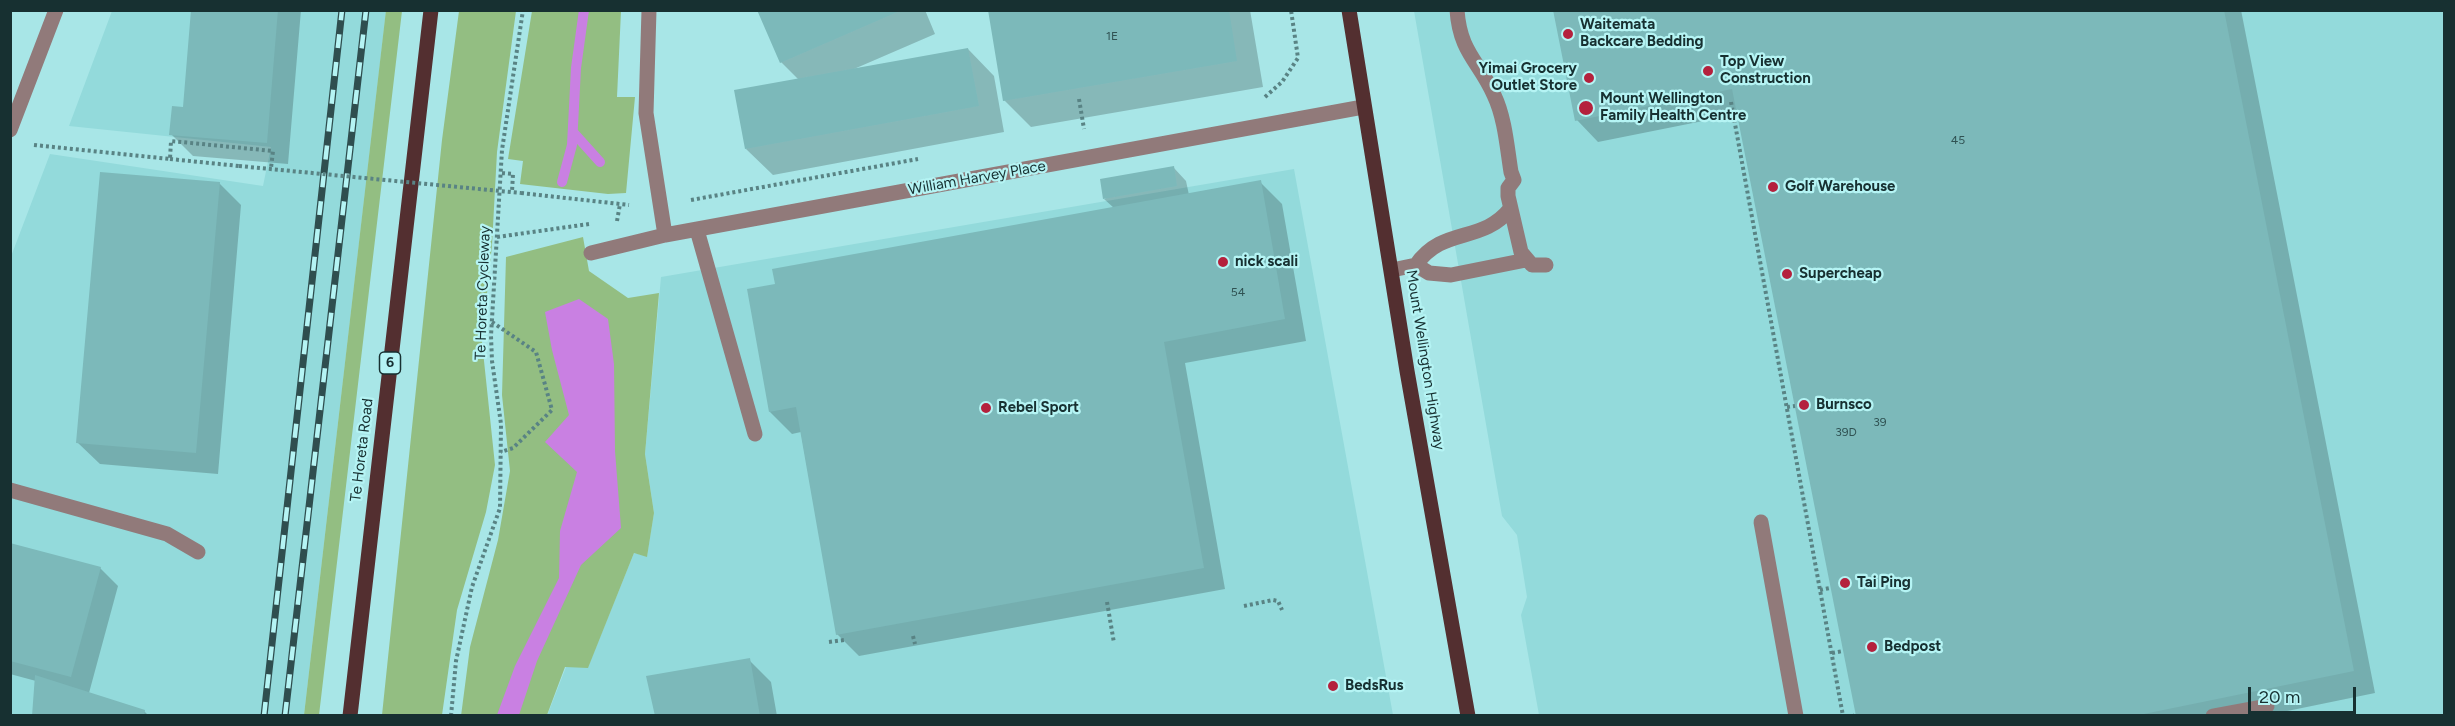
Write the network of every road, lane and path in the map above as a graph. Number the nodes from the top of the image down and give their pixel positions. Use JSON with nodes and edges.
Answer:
{"nodes":[{"id":1,"x":56,"y":10,"type":"edge"},
{"id":2,"x":431,"y":10,"type":"edge"},
{"id":3,"x":523,"y":10,"type":"edge"},
{"id":4,"x":649,"y":10,"type":"edge"},
{"id":5,"x":1291,"y":10,"type":"edge"},
{"id":6,"x":1349,"y":10,"type":"edge"},
{"id":7,"x":1457,"y":10,"type":"edge"},
{"id":8,"x":1078,"y":99,"type":"dead end"},
{"id":9,"x":1254,"y":99,"type":"dead end"},
{"id":10,"x":1731,"y":102,"type":"dead end"},
{"id":11,"x":1363,"y":107,"type":"junction"},
{"id":12,"x":1095,"y":127,"type":"dead end"},
{"id":13,"x":1084,"y":129,"type":"junction"},
{"id":14,"x":10,"y":130,"type":"edge"},
{"id":15,"x":1073,"y":131,"type":"dead end"},
{"id":16,"x":34,"y":145,"type":"dead end"},
{"id":17,"x":922,"y":158,"type":"dead end"},
{"id":18,"x":170,"y":159,"type":"junction"},
{"id":19,"x":271,"y":168,"type":"junction"},
{"id":20,"x":501,"y":173,"type":"junction"},
{"id":21,"x":512,"y":192,"type":"junction"},
{"id":22,"x":691,"y":200,"type":"dead end"},
{"id":23,"x":620,"y":204,"type":"junction"},
{"id":24,"x":629,"y":205,"type":"dead end"},
{"id":25,"x":1510,"y":209,"type":"junction"},
{"id":26,"x":609,"y":222,"type":"dead end"},
{"id":27,"x":593,"y":224,"type":"dead end"},
{"id":28,"x":697,"y":230,"type":"junction"},
{"id":29,"x":665,"y":235,"type":"junction"},
{"id":30,"x":497,"y":237,"type":"junction"},
{"id":31,"x":591,"y":253,"type":"dead end"},
{"id":32,"x":1526,"y":260,"type":"junction"},
{"id":33,"x":1416,"y":265,"type":"junction"},
{"id":34,"x":1546,"y":265,"type":"dead end"},
{"id":35,"x":1392,"y":270,"type":"junction"},
{"id":36,"x":492,"y":322,"type":"junction"},
{"id":37,"x":1795,"y":406,"type":"dead end"},
{"id":38,"x":1787,"y":407,"type":"junction"},
{"id":39,"x":755,"y":434,"type":"dead end"},
{"id":40,"x":501,"y":452,"type":"junction"},
{"id":41,"x":10,"y":490,"type":"edge"},
{"id":42,"x":1761,"y":522,"type":"dead end"},
{"id":43,"x":198,"y":552,"type":"dead end"},
{"id":44,"x":1830,"y":588,"type":"dead end"},
{"id":45,"x":1820,"y":590,"type":"junction"},
{"id":46,"x":1107,"y":602,"type":"dead end"},
{"id":47,"x":1244,"y":606,"type":"dead end"},
{"id":48,"x":1282,"y":610,"type":"dead end"},
{"id":49,"x":913,"y":636,"type":"dead end"},
{"id":50,"x":844,"y":640,"type":"dead end"},
{"id":51,"x":829,"y":642,"type":"dead end"},
{"id":52,"x":1113,"y":643,"type":"dead end"},
{"id":53,"x":915,"y":644,"type":"dead end"},
{"id":54,"x":1843,"y":651,"type":"dead end"},
{"id":55,"x":1832,"y":652,"type":"junction"},
{"id":56,"x":2267,"y":706,"type":"dead end"},
{"id":57,"x":350,"y":716,"type":"edge"},
{"id":58,"x":451,"y":716,"type":"edge"},
{"id":59,"x":1468,"y":716,"type":"edge"},
{"id":60,"x":1796,"y":716,"type":"edge"},
{"id":61,"x":1844,"y":716,"type":"edge"},
{"id":62,"x":2213,"y":716,"type":"edge"}],
"edges":[{"from":1,"to":14,"type":"street"},
{"from":2,"to":57,"type":"main road","name":"Te Horeta Road","number":"6"},
{"from":3,"to":20,"type":"path","name":"Te Horeta Cycleway"},
{"from":4,"to":29,"type":"street"},
{"from":5,"to":9,"type":"path"},
{"from":6,"to":11,"type":"main road","name":"Mount Wellington Highway"},
{"from":7,"to":25,"type":"street"},
{"from":8,"to":13,"type":"path"},
{"from":10,"to":38,"type":"path"},
{"from":11,"to":28,"type":"street","name":"William Harvey Place"},
{"from":11,"to":35,"type":"main road","name":"Mount Wellington Highway"},
{"from":12,"to":13,"type":"path"},
{"from":13,"to":15,"type":"path"},
{"from":16,"to":18,"type":"path"},
{"from":17,"to":22,"type":"path"},
{"from":18,"to":19,"type":"path","bridge":true},
{"from":18,"to":19,"type":"path"},
{"from":19,"to":21,"type":"path","bridge":true},
{"from":20,"to":21,"type":"path"},
{"from":20,"to":30,"type":"path","name":"Te Horeta Cycleway"},
{"from":21,"to":23,"type":"path"},
{"from":23,"to":24,"type":"path"},
{"from":23,"to":26,"type":"path"},
{"from":25,"to":32,"type":"street"},
{"from":25,"to":33,"type":"street"},
{"from":27,"to":30,"type":"path"},
{"from":28,"to":29,"type":"street","name":"William Harvey Place"},
{"from":28,"to":39,"type":"street"},
{"from":29,"to":31,"type":"street","name":"William Harvey Place"},
{"from":30,"to":36,"type":"path","name":"Te Horeta Cycleway"},
{"from":32,"to":33,"type":"street"},
{"from":32,"to":34,"type":"street"},
{"from":33,"to":35,"type":"street"},
{"from":35,"to":59,"type":"main road","name":"Mount Wellington Highway"},
{"from":36,"to":40,"type":"path","name":"Te Horeta Cycleway"},
{"from":36,"to":40,"type":"path"},
{"from":37,"to":38,"type":"path"},
{"from":38,"to":45,"type":"path"},
{"from":40,"to":58,"type":"path","name":"Te Horeta Cycleway"},
{"from":41,"to":43,"type":"street"},
{"from":42,"to":60,"type":"street"},
{"from":44,"to":45,"type":"path"},
{"from":45,"to":55,"type":"path"},
{"from":46,"to":52,"type":"path"},
{"from":47,"to":48,"type":"path"},
{"from":49,"to":53,"type":"path"},
{"from":50,"to":51,"type":"path"},
{"from":54,"to":55,"type":"path"},
{"from":55,"to":61,"type":"path"},
{"from":56,"to":62,"type":"street"}]}
